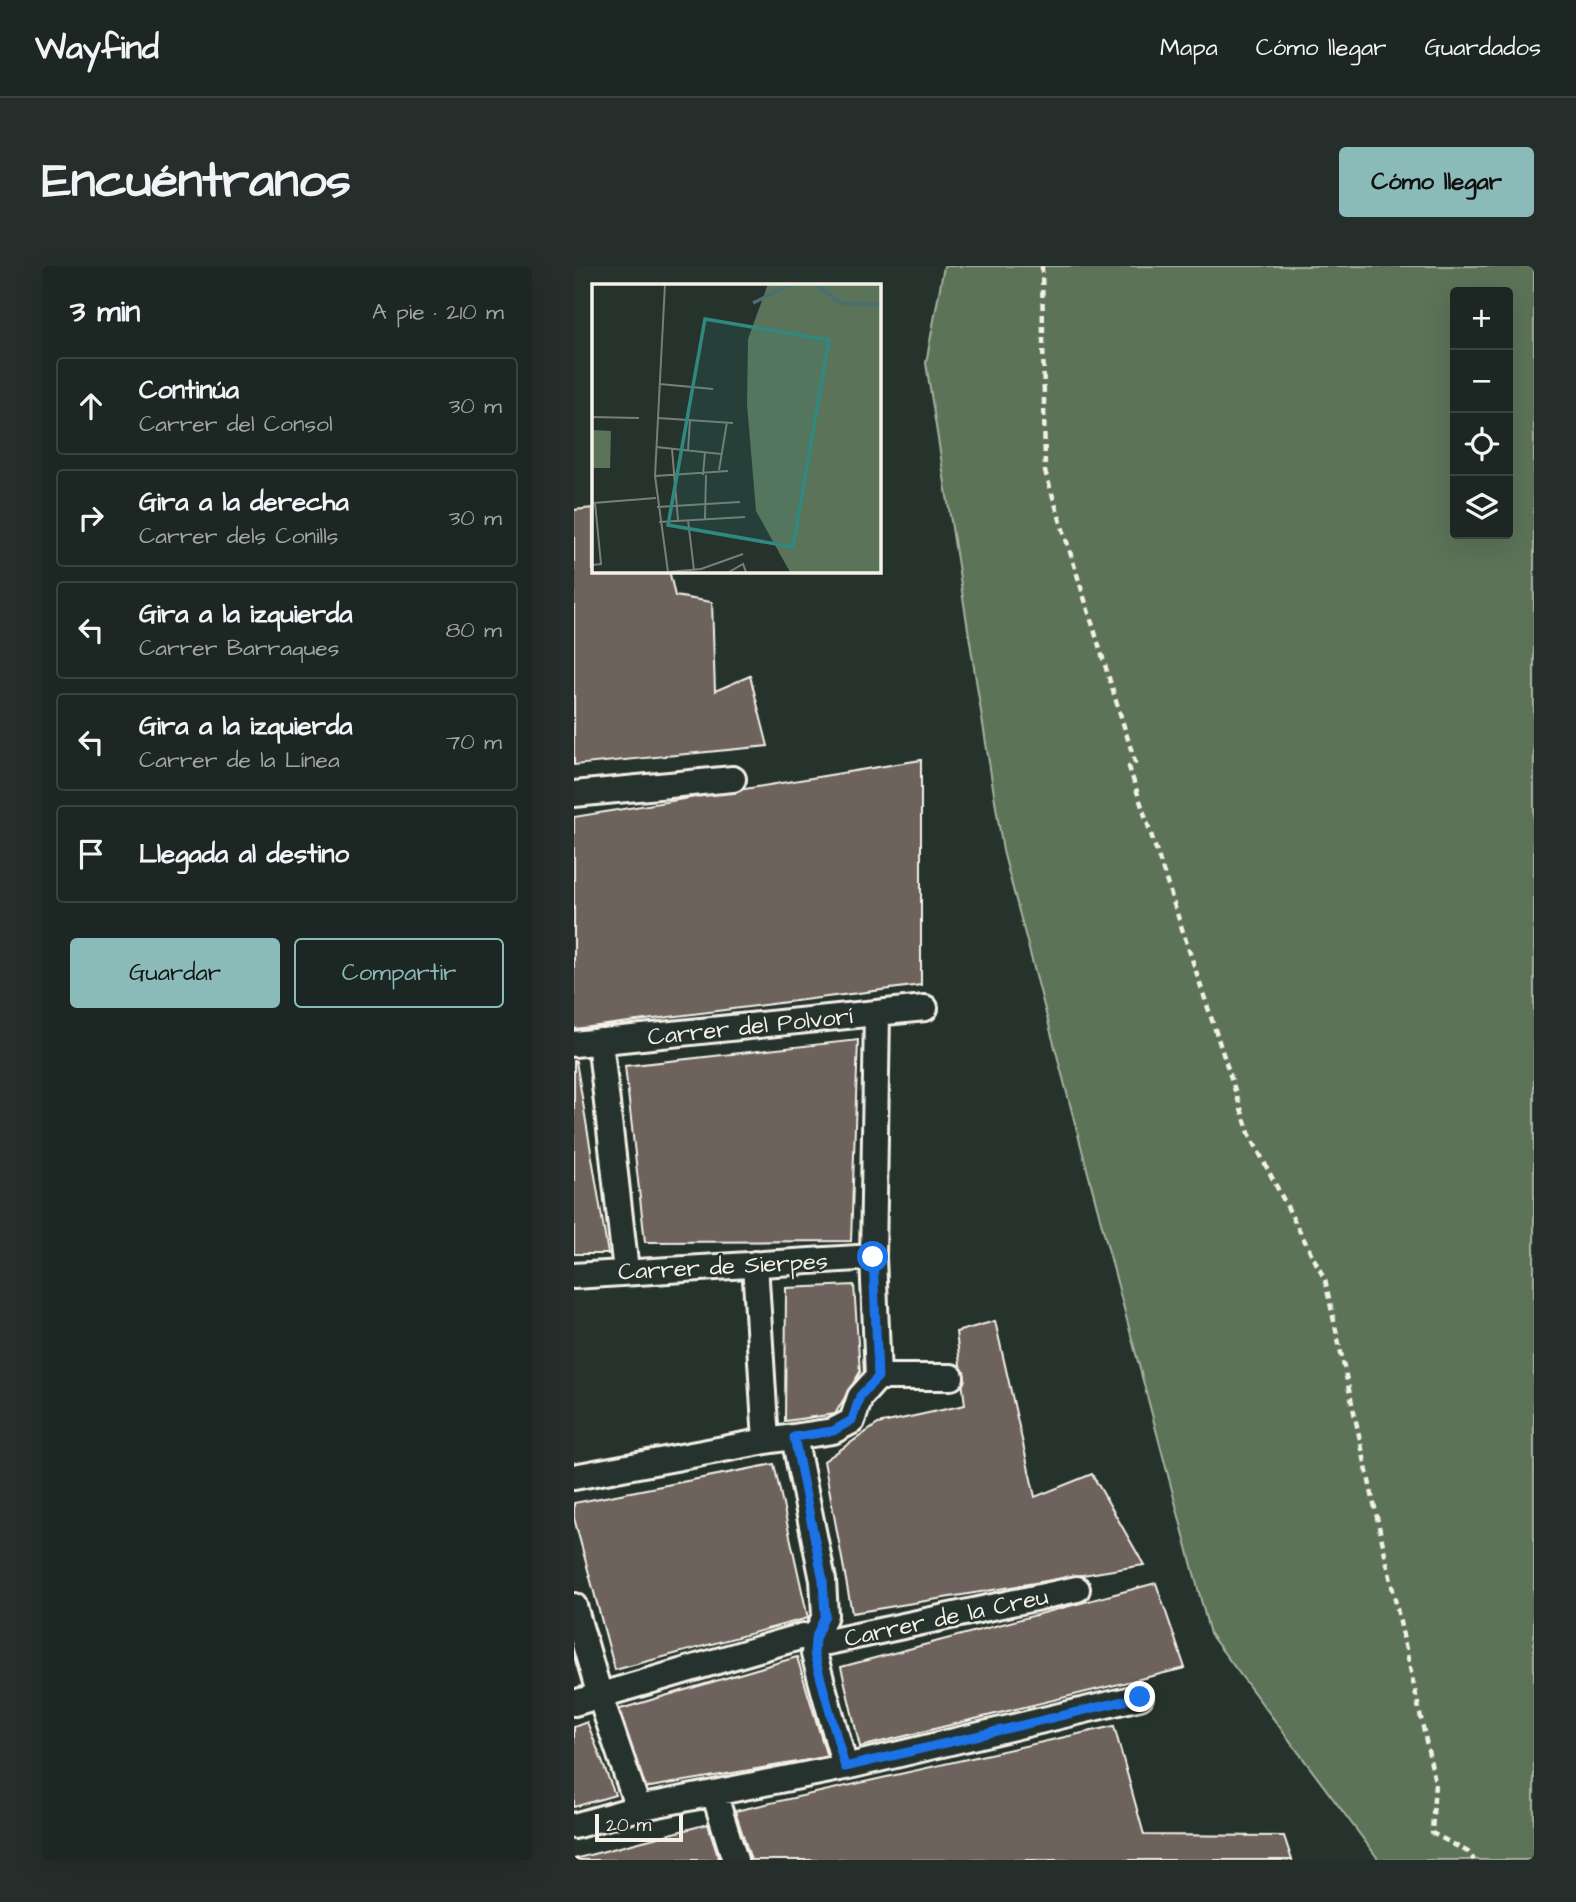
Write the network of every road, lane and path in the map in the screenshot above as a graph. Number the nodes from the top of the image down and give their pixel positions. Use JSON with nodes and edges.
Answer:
{"nodes":[{"id":1,"x":1042,"y":266,"type":"edge"},
{"id":2,"x":733,"y":779,"type":"dead end"},
{"id":3,"x":574,"y":794,"type":"edge"},
{"id":4,"x":925,"y":1008,"type":"dead end"},
{"id":5,"x":877,"y":1013,"type":"junction"},
{"id":6,"x":600,"y":1041,"type":"junction"},
{"id":7,"x":574,"y":1044,"type":"edge"},
{"id":8,"x":873,"y":1257,"type":"junction"},
{"id":9,"x":755,"y":1264,"type":"junction"},
{"id":10,"x":626,"y":1271,"type":"junction"},
{"id":11,"x":574,"y":1276,"type":"edge"},
{"id":12,"x":878,"y":1377,"type":"junction"},
{"id":13,"x":951,"y":1377,"type":"dead end"},
{"id":14,"x":794,"y":1437,"type":"junction"},
{"id":15,"x":766,"y":1441,"type":"junction"},
{"id":16,"x":574,"y":1477,"type":"edge"},
{"id":17,"x":1077,"y":1589,"type":"dead end"},
{"id":18,"x":574,"y":1606,"type":"edge"},
{"id":19,"x":815,"y":1639,"type":"junction"},
{"id":20,"x":600,"y":1696,"type":"junction"},
{"id":21,"x":1140,"y":1697,"type":"dead end"},
{"id":22,"x":574,"y":1703,"type":"edge"},
{"id":23,"x":845,"y":1767,"type":"junction"},
{"id":24,"x":714,"y":1793,"type":"junction"},
{"id":25,"x":638,"y":1808,"type":"junction"},
{"id":26,"x":574,"y":1826,"type":"edge"},
{"id":27,"x":735,"y":1860,"type":"edge"},
{"id":28,"x":1474,"y":1860,"type":"edge"}],
"edges":[{"from":1,"to":28,"type":"path"},
{"from":2,"to":3,"type":"street"},
{"from":4,"to":5,"type":"street","name":"Carrer del Polvorí"},
{"from":5,"to":6,"type":"street","name":"Carrer del Polvorí"},
{"from":5,"to":8,"type":"street"},
{"from":6,"to":7,"type":"street","name":"Carrer del Polvorí"},
{"from":6,"to":10,"type":"street"},
{"from":8,"to":9,"type":"street","name":"Carrer de Sierpes"},
{"from":8,"to":12,"type":"street"},
{"from":9,"to":10,"type":"street","name":"Carrer de Sierpes"},
{"from":9,"to":15,"type":"street"},
{"from":10,"to":11,"type":"street","name":"Carrer de Sierpes"},
{"from":12,"to":13,"type":"street"},
{"from":12,"to":14,"type":"street"},
{"from":14,"to":15,"type":"street"},
{"from":14,"to":19,"type":"street"},
{"from":15,"to":16,"type":"street"},
{"from":17,"to":19,"type":"street","name":"Carrer de la Creu"},
{"from":18,"to":20,"type":"street"},
{"from":19,"to":20,"type":"street","name":"Carrer de la Creu"},
{"from":19,"to":23,"type":"street"},
{"from":20,"to":22,"type":"street","name":"Carrer de la Creu"},
{"from":20,"to":25,"type":"street"},
{"from":21,"to":23,"type":"street"},
{"from":23,"to":24,"type":"street"},
{"from":24,"to":25,"type":"street"},
{"from":24,"to":27,"type":"street"},
{"from":25,"to":26,"type":"street"}]}
